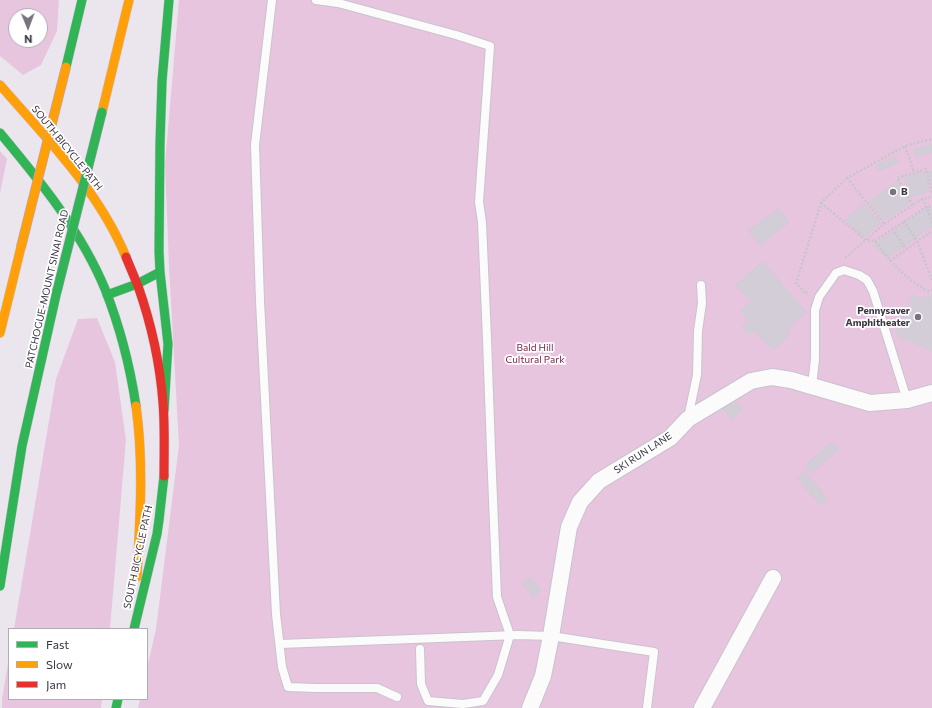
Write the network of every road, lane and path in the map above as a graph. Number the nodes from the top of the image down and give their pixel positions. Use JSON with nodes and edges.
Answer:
{"nodes":[{"id":1,"x":82,"y":0,"type":"edge"},
{"id":2,"x":129,"y":0,"type":"edge"},
{"id":3,"x":169,"y":0,"type":"edge"},
{"id":4,"x":272,"y":0,"type":"edge"},
{"id":5,"x":316,"y":0,"type":"edge"},
{"id":6,"x":0,"y":85,"type":"edge"},
{"id":7,"x":0,"y":133,"type":"edge"},
{"id":8,"x":932,"y":139,"type":"edge"},
{"id":9,"x":905,"y":146,"type":"junction"},
{"id":10,"x":914,"y":172,"type":"junction"},
{"id":11,"x":847,"y":178,"type":"junction"},
{"id":12,"x":932,"y":193,"type":"edge"},
{"id":13,"x":932,"y":196,"type":"edge"},
{"id":14,"x":922,"y":199,"type":"junction"},
{"id":15,"x":821,"y":203,"type":"junction"},
{"id":16,"x":913,"y":205,"type":"junction"},
{"id":17,"x":932,"y":206,"type":"edge"},
{"id":18,"x":926,"y":207,"type":"junction"},
{"id":19,"x":904,"y":221,"type":"junction"},
{"id":20,"x":884,"y":224,"type":"junction"},
{"id":21,"x":932,"y":224,"type":"edge"},
{"id":22,"x":892,"y":229,"type":"junction"},
{"id":23,"x":932,"y":231,"type":"edge"},
{"id":24,"x":866,"y":240,"type":"junction"},
{"id":25,"x":875,"y":241,"type":"junction"},
{"id":26,"x":917,"y":241,"type":"junction"},
{"id":27,"x":906,"y":249,"type":"junction"},
{"id":28,"x":843,"y":261,"type":"dead end"},
{"id":29,"x":890,"y":261,"type":"junction"},
{"id":30,"x":160,"y":272,"type":"junction"},
{"id":31,"x":932,"y":280,"type":"edge"},
{"id":32,"x":137,"y":284,"type":"junction"},
{"id":33,"x":701,"y":285,"type":"dead end"},
{"id":34,"x":810,"y":290,"type":"dead end"},
{"id":35,"x":932,"y":290,"type":"edge"},
{"id":36,"x":107,"y":295,"type":"junction"},
{"id":37,"x":0,"y":333,"type":"edge"},
{"id":38,"x":812,"y":386,"type":"junction"},
{"id":39,"x":932,"y":393,"type":"edge"},
{"id":40,"x":907,"y":400,"type":"junction"},
{"id":41,"x":164,"y":411,"type":"junction"},
{"id":42,"x":688,"y":419,"type":"junction"},
{"id":43,"x":773,"y":578,"type":"dead end"},
{"id":44,"x":0,"y":586,"type":"edge"},
{"id":45,"x":134,"y":627,"type":"edge"},
{"id":46,"x":510,"y":635,"type":"junction"},
{"id":47,"x":551,"y":636,"type":"junction"},
{"id":48,"x":280,"y":644,"type":"junction"},
{"id":49,"x":420,"y":649,"type":"dead end"},
{"id":50,"x":396,"y":698,"type":"dead end"},
{"id":51,"x":530,"y":708,"type":"edge"},
{"id":52,"x":647,"y":708,"type":"edge"},
{"id":53,"x":702,"y":708,"type":"edge"}],
"edges":[{"from":1,"to":37,"type":"main road","bridge":true},
{"from":2,"to":44,"type":"main road","name":"PATCHOGUE-MOUNT SINAI ROAD","bridge":true},
{"from":3,"to":30,"type":"main road"},
{"from":4,"to":48,"type":"lane"},
{"from":5,"to":46,"type":"lane"},
{"from":6,"to":32,"type":"main road","name":"SOUTH BICYCLE PATH"},
{"from":7,"to":36,"type":"main road","name":"SOUTH BICYCLE PATH"},
{"from":8,"to":9,"type":"path"},
{"from":9,"to":10,"type":"path"},
{"from":9,"to":11,"type":"path"},
{"from":10,"to":12,"type":"path"},
{"from":10,"to":16,"type":"path"},
{"from":11,"to":15,"type":"path"},
{"from":11,"to":20,"type":"path"},
{"from":13,"to":14,"type":"path"},
{"from":14,"to":16,"type":"path"},
{"from":14,"to":18,"type":"path"},
{"from":15,"to":24,"type":"path"},
{"from":15,"to":34,"type":"path"},
{"from":16,"to":20,"type":"path"},
{"from":17,"to":18,"type":"path"},
{"from":18,"to":19,"type":"path"},
{"from":18,"to":21,"type":"path"},
{"from":19,"to":22,"type":"path"},
{"from":19,"to":26,"type":"path"},
{"from":20,"to":24,"type":"path"},
{"from":22,"to":25,"type":"path"},
{"from":22,"to":27,"type":"path"},
{"from":23,"to":26,"type":"path"},
{"from":24,"to":25,"type":"path"},
{"from":24,"to":28,"type":"path"},
{"from":25,"to":29,"type":"path"},
{"from":26,"to":27,"type":"path"},
{"from":26,"to":31,"type":"path"},
{"from":27,"to":29,"type":"path"},
{"from":29,"to":35,"type":"path"},
{"from":30,"to":32,"type":"main road"},
{"from":30,"to":41,"type":"main road"},
{"from":32,"to":36,"type":"main road"},
{"from":32,"to":41,"type":"main road","name":"SOUTH BICYCLE PATH"},
{"from":33,"to":42,"type":"lane"},
{"from":36,"to":45,"type":"main road","name":"SOUTH BICYCLE PATH"},
{"from":38,"to":40,"type":"street","name":"SKI RUN LANE"},
{"from":38,"to":40,"type":"lane"},
{"from":38,"to":42,"type":"street","name":"SKI RUN LANE"},
{"from":39,"to":40,"type":"street","name":"SKI RUN LANE"},
{"from":41,"to":45,"type":"main road","name":"SOUTH BICYCLE PATH"},
{"from":42,"to":47,"type":"street","name":"SKI RUN LANE"},
{"from":43,"to":53,"type":"street"},
{"from":46,"to":47,"type":"lane"},
{"from":46,"to":48,"type":"lane"},
{"from":46,"to":49,"type":"lane"},
{"from":47,"to":51,"type":"street","name":"SKI RUN LANE"},
{"from":47,"to":52,"type":"lane"},
{"from":48,"to":50,"type":"lane"}]}
